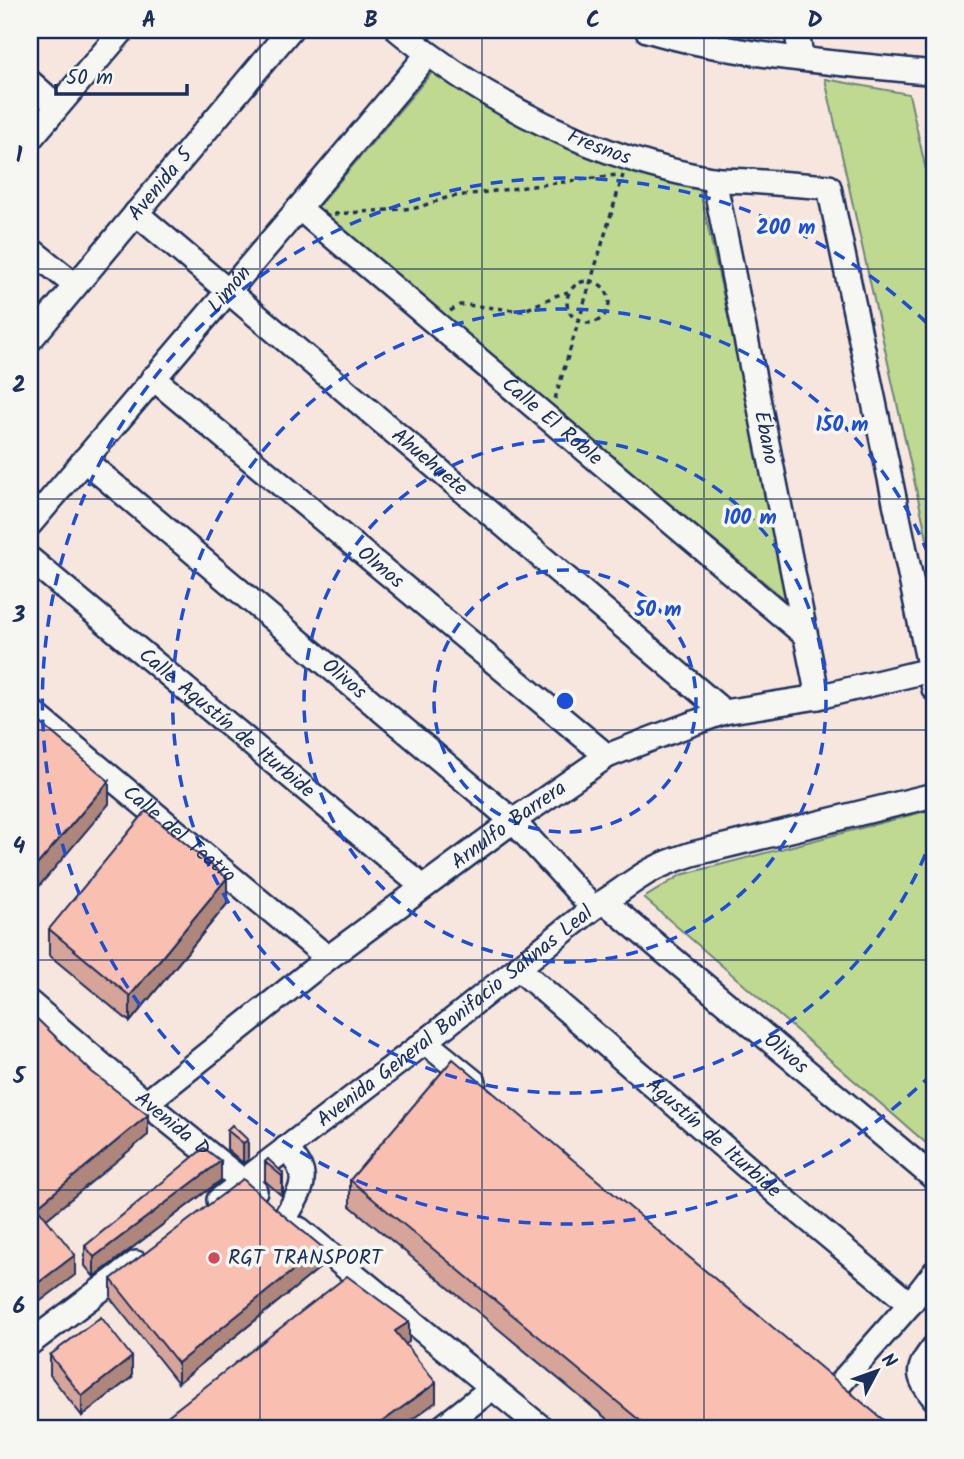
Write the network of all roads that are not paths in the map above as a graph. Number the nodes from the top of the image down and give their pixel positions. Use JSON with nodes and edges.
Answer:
{"nodes":[{"id":1,"x":122,"y":30,"type":"edge"},
{"id":2,"x":290,"y":30,"type":"edge"},
{"id":3,"x":398,"y":30,"type":"edge"},
{"id":4,"x":647,"y":30,"type":"edge"},
{"id":5,"x":796,"y":30,"type":"edge"},
{"id":6,"x":428,"y":54,"type":"junction"},
{"id":7,"x":802,"y":59,"type":"junction"},
{"id":8,"x":934,"y":73,"type":"edge"},
{"id":9,"x":30,"y":82,"type":"edge"},
{"id":10,"x":57,"y":106,"type":"junction"},
{"id":11,"x":30,"y":139,"type":"edge"},
{"id":12,"x":714,"y":179,"type":"junction"},
{"id":13,"x":303,"y":212,"type":"junction"},
{"id":14,"x":136,"y":213,"type":"junction"},
{"id":15,"x":30,"y":248,"type":"edge"},
{"id":16,"x":75,"y":285,"type":"junction"},
{"id":17,"x":228,"y":290,"type":"junction"},
{"id":18,"x":30,"y":340,"type":"edge"},
{"id":19,"x":153,"y":378,"type":"junction"},
{"id":20,"x":84,"y":460,"type":"junction"},
{"id":21,"x":30,"y":524,"type":"edge"},
{"id":22,"x":30,"y":559,"type":"edge"},
{"id":23,"x":804,"y":635,"type":"junction"},
{"id":24,"x":932,"y":680,"type":"edge"},
{"id":25,"x":818,"y":697,"type":"junction"},
{"id":26,"x":30,"y":710,"type":"edge"},
{"id":27,"x":724,"y":712,"type":"junction"},
{"id":28,"x":607,"y":756,"type":"junction"},
{"id":29,"x":934,"y":795,"type":"edge"},
{"id":30,"x":513,"y":821,"type":"junction"},
{"id":31,"x":423,"y":887,"type":"junction"},
{"id":32,"x":599,"y":905,"type":"junction"},
{"id":33,"x":328,"y":958,"type":"junction"},
{"id":34,"x":518,"y":968,"type":"junction"},
{"id":35,"x":30,"y":1003,"type":"edge"},
{"id":36,"x":425,"y":1042,"type":"junction"},
{"id":37,"x":488,"y":1095,"type":"edge"},
{"id":38,"x":146,"y":1103,"type":"junction"},
{"id":39,"x":286,"y":1148,"type":"junction"},
{"id":40,"x":934,"y":1178,"type":"edge"},
{"id":41,"x":244,"y":1181,"type":"junction"},
{"id":42,"x":201,"y":1213,"type":"edge"},
{"id":43,"x":285,"y":1218,"type":"junction"},
{"id":44,"x":158,"y":1246,"type":"edge"},
{"id":45,"x":934,"y":1273,"type":"edge"},
{"id":46,"x":910,"y":1304,"type":"junction"},
{"id":47,"x":30,"y":1343,"type":"edge"},
{"id":48,"x":934,"y":1348,"type":"edge"},
{"id":49,"x":816,"y":1369,"type":"edge"},
{"id":50,"x":837,"y":1387,"type":"junction"},
{"id":51,"x":492,"y":1388,"type":"junction"},
{"id":52,"x":934,"y":1398,"type":"edge"},
{"id":53,"x":856,"y":1404,"type":"edge"},
{"id":54,"x":440,"y":1429,"type":"edge"},
{"id":55,"x":543,"y":1429,"type":"edge"}],
"edges":[{"from":1,"to":10,"type":"street"},
{"from":2,"to":14,"type":"street","name":"Avenida 5"},
{"from":3,"to":6,"type":"street","name":"Fresnos"},
{"from":4,"to":7,"type":"street"},
{"from":5,"to":7,"type":"street"},
{"from":6,"to":12,"type":"street","name":"Fresnos"},
{"from":6,"to":13,"type":"street","name":"Limón"},
{"from":7,"to":8,"type":"street"},
{"from":9,"to":10,"type":"street"},
{"from":10,"to":11,"type":"street"},
{"from":12,"to":23,"type":"street","name":"Ébano"},
{"from":12,"to":24,"type":"street","name":"Fresnos"},
{"from":13,"to":17,"type":"street","name":"Limón"},
{"from":13,"to":23,"type":"street","name":"Calle El Roble"},
{"from":14,"to":16,"type":"street","name":"Avenida 5"},
{"from":14,"to":17,"type":"street","name":"Ahuehuete"},
{"from":15,"to":16,"type":"street"},
{"from":16,"to":18,"type":"street","name":"Avenida 5"},
{"from":17,"to":19,"type":"street","name":"Limón"},
{"from":17,"to":27,"type":"street","name":"Ahuehuete"},
{"from":19,"to":20,"type":"street","name":"Limón"},
{"from":19,"to":28,"type":"street","name":"Olmos"},
{"from":20,"to":21,"type":"street","name":"Limón"},
{"from":20,"to":30,"type":"street","name":"Olivos"},
{"from":22,"to":31,"type":"street","name":"Calle Agustín de Iturbide"},
{"from":23,"to":25,"type":"street","name":"Ébano"},
{"from":24,"to":25,"type":"street","name":"Arnulfo Barrera"},
{"from":25,"to":27,"type":"street","name":"Arnulfo Barrera"},
{"from":26,"to":33,"type":"street","name":"Calle del Teatro"},
{"from":27,"to":28,"type":"street","name":"Arnulfo Barrera"},
{"from":28,"to":30,"type":"street","name":"Arnulfo Barrera"},
{"from":29,"to":32,"type":"street","name":"Avenida General Bonifacio Salinas Leal"},
{"from":30,"to":31,"type":"street","name":"Arnulfo Barrera"},
{"from":30,"to":32,"type":"street","name":"Olivos"},
{"from":31,"to":33,"type":"street","name":"Arnulfo Barrera"},
{"from":32,"to":34,"type":"street","name":"Avenida General Bonifacio Salinas Leal"},
{"from":32,"to":40,"type":"street","name":"Olivos"},
{"from":33,"to":38,"type":"street","name":"Arnulfo Barrera"},
{"from":34,"to":36,"type":"street","name":"Avenida General Bonifacio Salinas Leal"},
{"from":34,"to":46,"type":"street","name":"Agustín de Iturbide"},
{"from":35,"to":38,"type":"street","name":"Avenida D"},
{"from":36,"to":37,"type":"street"},
{"from":36,"to":39,"type":"street","name":"Avenida General Bonifacio Salinas Leal"},
{"from":38,"to":41,"type":"street","name":"Avenida D"},
{"from":39,"to":41,"type":"street","name":"Avenida General Bonifacio Salinas Leal"},
{"from":39,"to":43,"type":"street"},
{"from":41,"to":42,"type":"street","name":"Avenida General Bonifacio Salinas Leal"},
{"from":41,"to":43,"type":"street","name":"Avenida D"},
{"from":43,"to":51,"type":"street","name":"Avenida D"},
{"from":44,"to":47,"type":"street"},
{"from":45,"to":46,"type":"street"},
{"from":46,"to":50,"type":"street"},
{"from":48,"to":52,"type":"street"},
{"from":49,"to":50,"type":"street"},
{"from":50,"to":53,"type":"street"},
{"from":51,"to":54,"type":"street"},
{"from":51,"to":55,"type":"street","name":"Avenida D"}]}
